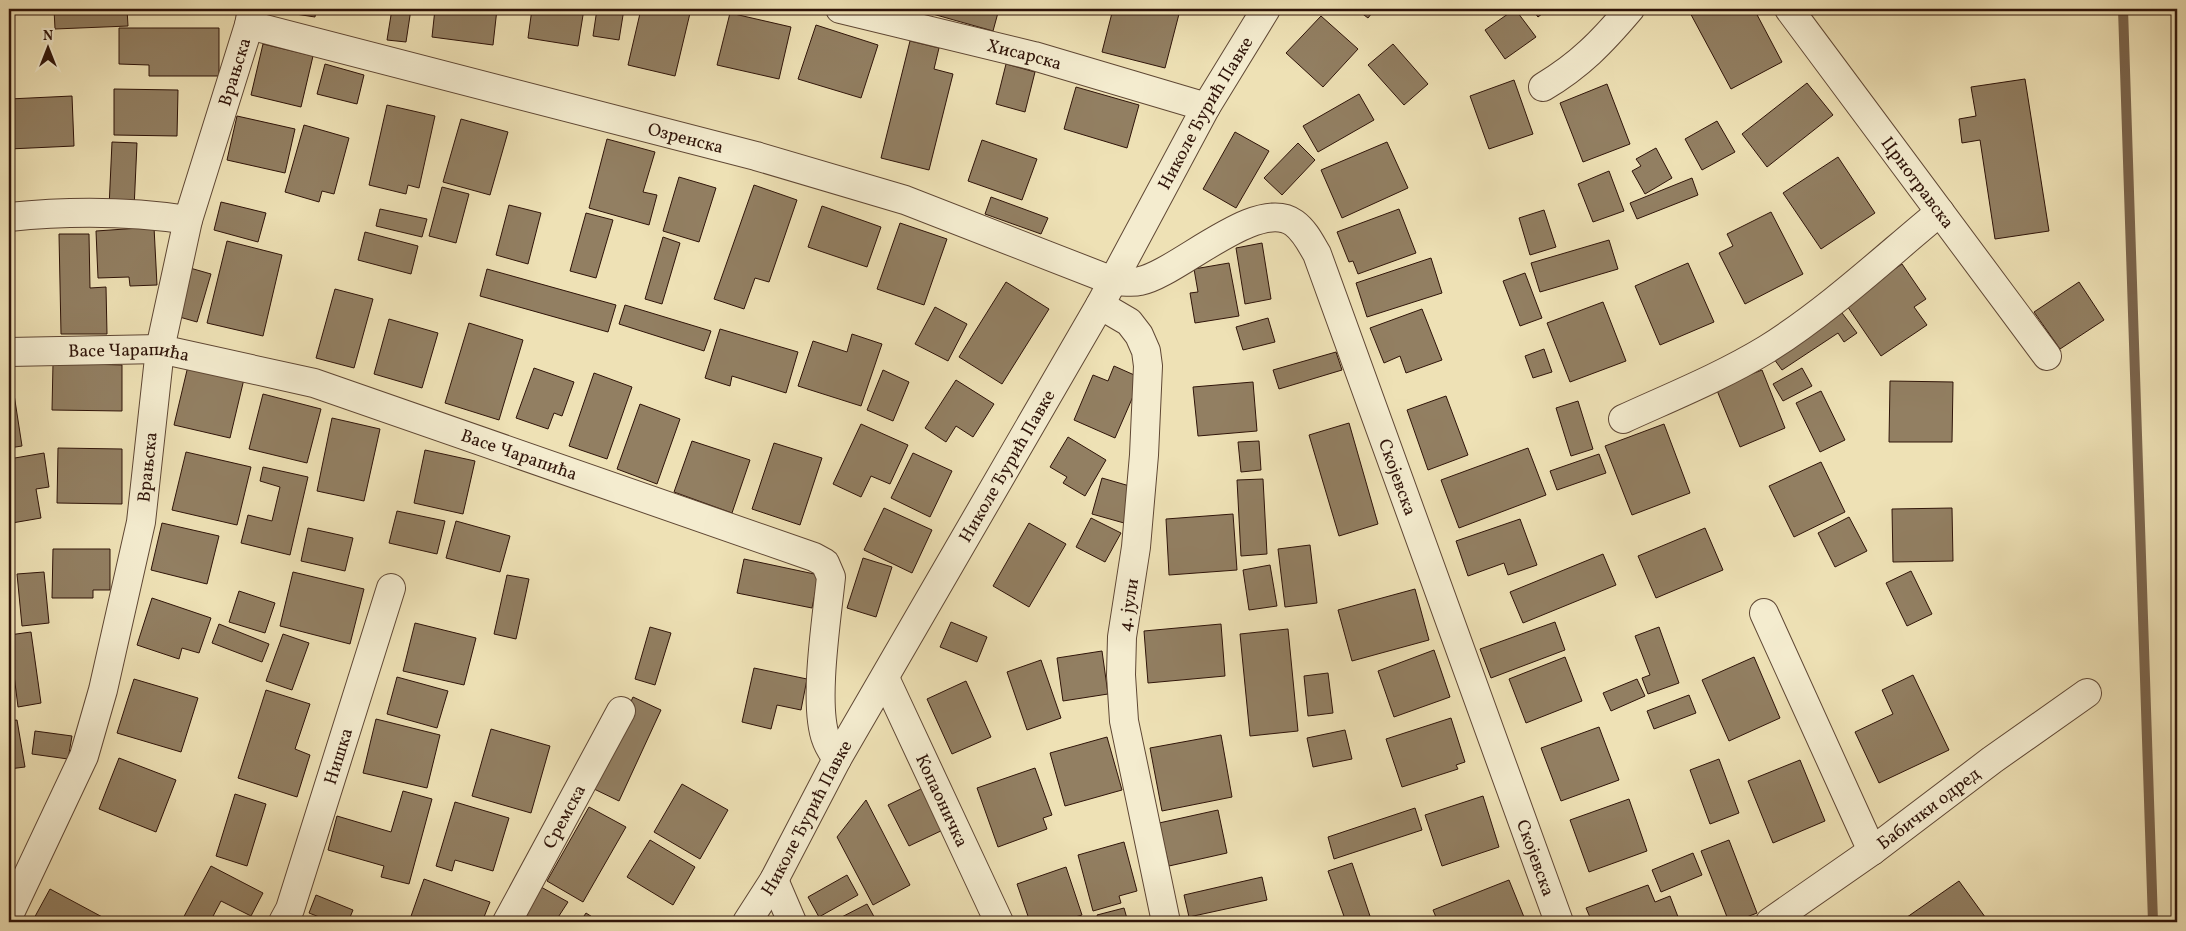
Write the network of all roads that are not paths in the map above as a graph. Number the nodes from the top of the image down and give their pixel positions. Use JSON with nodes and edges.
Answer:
{"nodes":[{"id":1,"x":840,"y":9,"type":"edge"},
{"id":2,"x":1266,"y":9,"type":"edge"},
{"id":3,"x":1630,"y":9,"type":"edge"},
{"id":4,"x":1789,"y":9,"type":"edge"},
{"id":5,"x":251,"y":17,"type":"edge"},
{"id":6,"x":1543,"y":87,"type":"dead end"},
{"id":7,"x":1206,"y":107,"type":"junction"},
{"id":8,"x":1940,"y":212,"type":"junction"},
{"id":9,"x":9,"y":217,"type":"edge"},
{"id":10,"x":188,"y":220,"type":"junction"},
{"id":11,"x":1113,"y":281,"type":"junction"},
{"id":12,"x":1100,"y":305,"type":"junction"},
{"id":13,"x":160,"y":350,"type":"junction"},
{"id":14,"x":9,"y":352,"type":"edge"},
{"id":15,"x":2047,"y":356,"type":"dead end"},
{"id":16,"x":1623,"y":419,"type":"dead end"},
{"id":17,"x":392,"y":588,"type":"dead end"},
{"id":18,"x":1764,"y":613,"type":"dead end"},
{"id":19,"x":885,"y":678,"type":"junction"},
{"id":20,"x":2087,"y":693,"type":"dead end"},
{"id":21,"x":621,"y":711,"type":"dead end"},
{"id":22,"x":837,"y":759,"type":"junction"},
{"id":23,"x":1872,"y":852,"type":"junction"},
{"id":24,"x":774,"y":880,"type":"junction"},
{"id":25,"x":9,"y":915,"type":"edge"},
{"id":26,"x":282,"y":922,"type":"edge"},
{"id":27,"x":507,"y":922,"type":"edge"},
{"id":28,"x":747,"y":922,"type":"edge"},
{"id":29,"x":792,"y":922,"type":"edge"},
{"id":30,"x":999,"y":922,"type":"edge"},
{"id":31,"x":1166,"y":922,"type":"edge"},
{"id":32,"x":1559,"y":922,"type":"edge"},
{"id":33,"x":1770,"y":922,"type":"edge"}],
"edges":[{"from":1,"to":7,"type":"street","name":"Хисарска"},
{"from":2,"to":7,"type":"street","name":"Николе Ђурић Павке"},
{"from":3,"to":6,"type":"street"},
{"from":4,"to":8,"type":"street","name":"Црнотравска"},
{"from":5,"to":10,"type":"street","name":"Врањска"},
{"from":5,"to":11,"type":"street","name":"Озренска"},
{"from":7,"to":11,"type":"street","name":"Николе Ђурић Павке"},
{"from":8,"to":15,"type":"street","name":"Црнотравска"},
{"from":8,"to":16,"type":"street"},
{"from":9,"to":10,"type":"street"},
{"from":10,"to":13,"type":"street","name":"Врањска"},
{"from":11,"to":12,"type":"street","name":"Николе Ђурић Павке"},
{"from":11,"to":32,"type":"street","name":"Скојевска"},
{"from":12,"to":19,"type":"street","name":"Николе Ђурић Павке"},
{"from":12,"to":31,"type":"street","name":"4. јули"},
{"from":13,"to":14,"type":"street","name":"Васе Чарапића"},
{"from":13,"to":22,"type":"street","name":"Васе Чарапића"},
{"from":13,"to":25,"type":"street","name":"Врањска"},
{"from":17,"to":26,"type":"street","name":"Нишка"},
{"from":18,"to":23,"type":"street"},
{"from":19,"to":22,"type":"street","name":"Николе Ђурић Павке"},
{"from":19,"to":30,"type":"street","name":"Копаоничка"},
{"from":20,"to":23,"type":"street","name":"Бабички одред"},
{"from":21,"to":27,"type":"street","name":"Сремска"},
{"from":22,"to":24,"type":"street","name":"Николе Ђурић Павке"},
{"from":23,"to":33,"type":"street","name":"Бабички одред"},
{"from":24,"to":28,"type":"street","name":"Николе Ђурић Павке"},
{"from":24,"to":29,"type":"street"}]}
